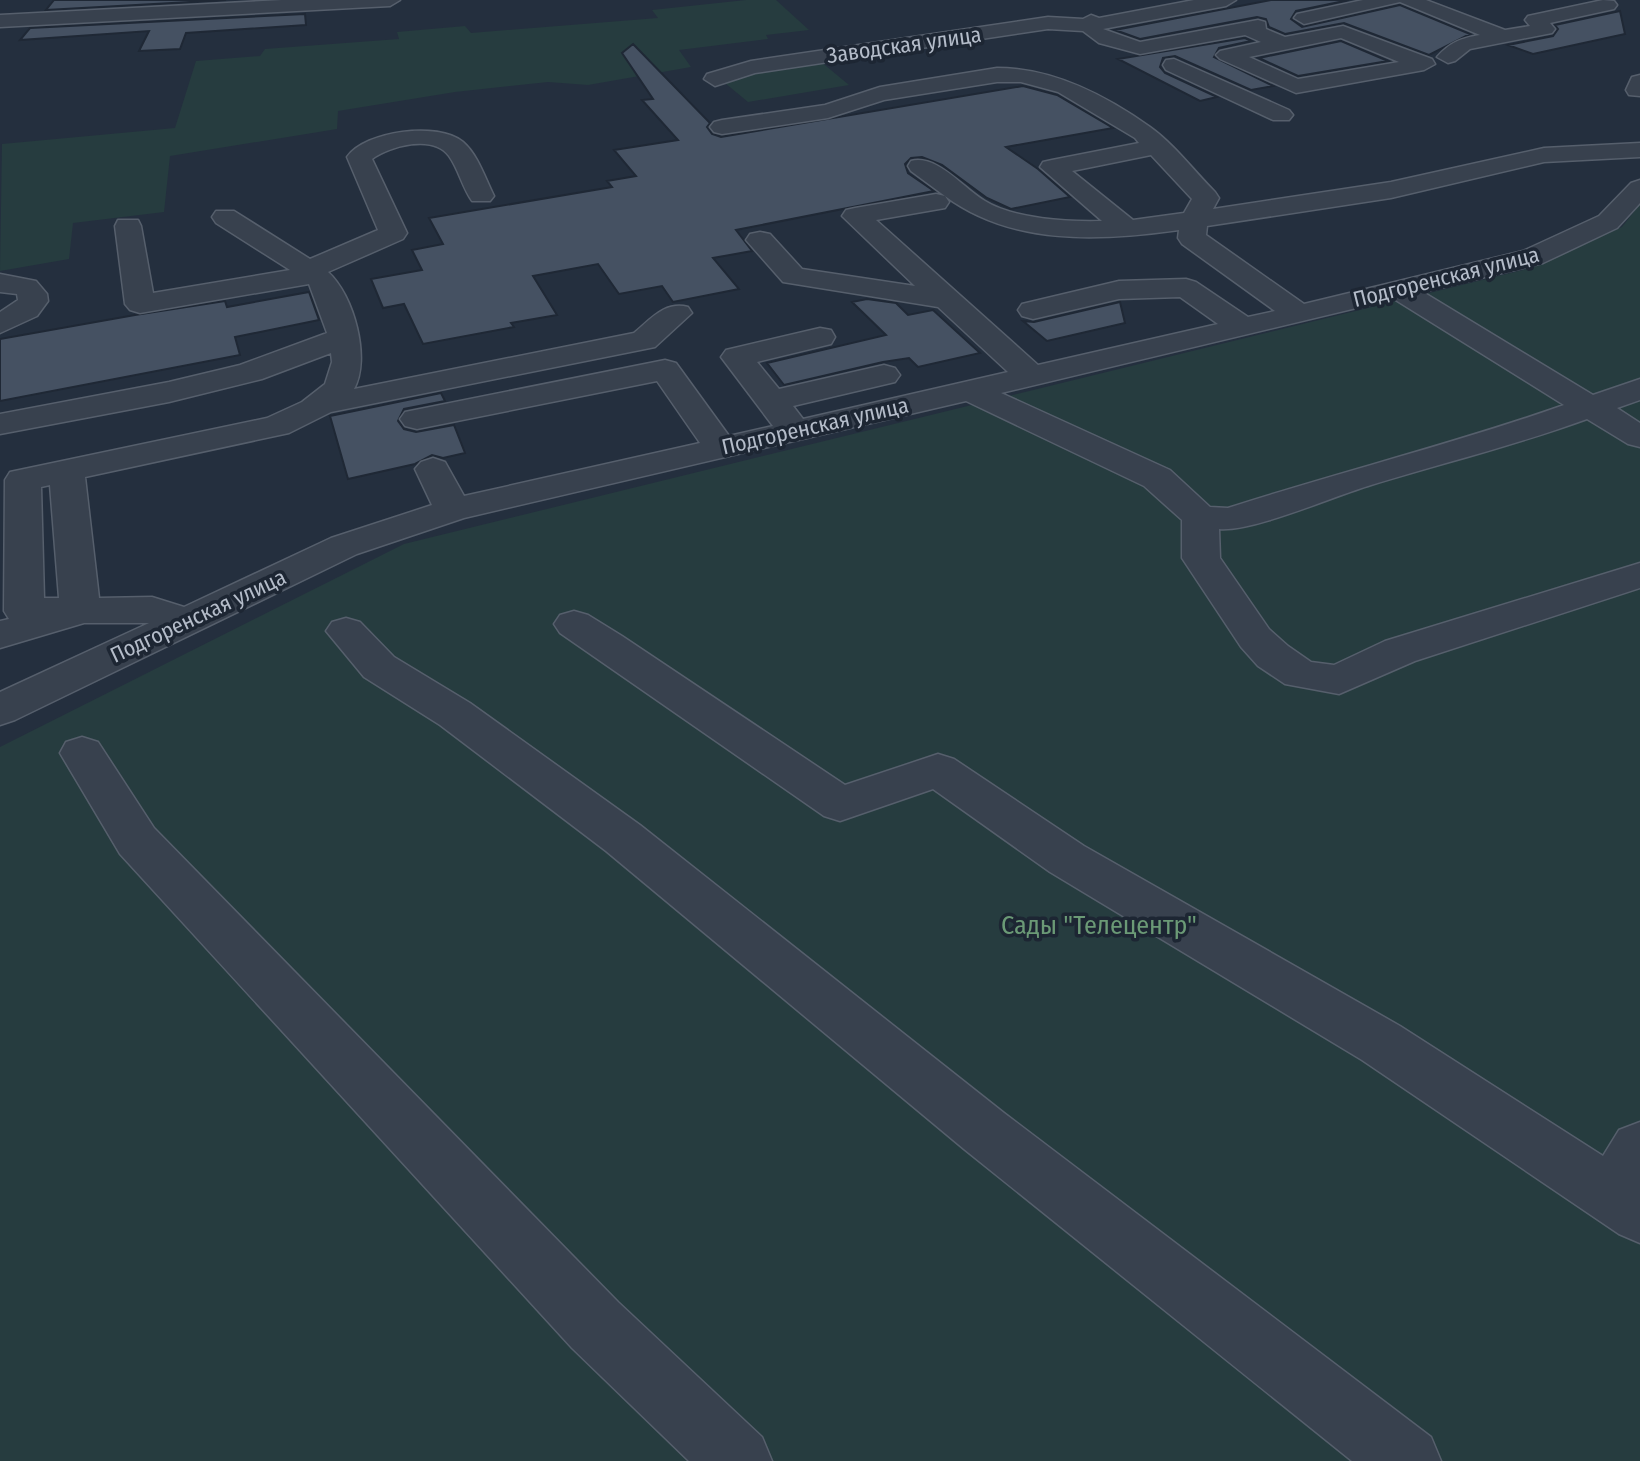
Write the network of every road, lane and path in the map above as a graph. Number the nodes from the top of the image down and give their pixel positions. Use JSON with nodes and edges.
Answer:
{"nodes":[{"id":1,"x":390,"y":0,"type":"edge"},
{"id":2,"x":1226,"y":0,"type":"edge"},
{"id":3,"x":1392,"y":0,"type":"edge"},
{"id":4,"x":1408,"y":0,"type":"edge"},
{"id":5,"x":1205,"y":4,"type":"junction"},
{"id":6,"x":1607,"y":5,"type":"dead end"},
{"id":7,"x":1073,"y":7,"type":"dead end"},
{"id":8,"x":1330,"y":14,"type":"junction"},
{"id":9,"x":0,"y":21,"type":"edge"},
{"id":10,"x":1253,"y":27,"type":"junction"},
{"id":11,"x":1097,"y":29,"type":"junction"},
{"id":12,"x":1505,"y":37,"type":"junction"},
{"id":13,"x":1283,"y":44,"type":"junction"},
{"id":14,"x":1077,"y":45,"type":"dead end"},
{"id":15,"x":1140,"y":48,"type":"junction"},
{"id":16,"x":1227,"y":55,"type":"junction"},
{"id":17,"x":1174,"y":65,"type":"junction"},
{"id":18,"x":715,"y":79,"type":"dead end"},
{"id":19,"x":1333,"y":97,"type":"dead end"},
{"id":20,"x":722,"y":127,"type":"dead end"},
{"id":21,"x":1034,"y":146,"type":"dead end"},
{"id":22,"x":1157,"y":147,"type":"junction"},
{"id":23,"x":1640,"y":150,"type":"edge"},
{"id":24,"x":1076,"y":163,"type":"junction"},
{"id":25,"x":920,"y":166,"type":"dead end"},
{"id":26,"x":1640,"y":188,"type":"edge"},
{"id":27,"x":481,"y":196,"type":"dead end"},
{"id":28,"x":936,"y":202,"type":"dead end"},
{"id":29,"x":225,"y":217,"type":"dead end"},
{"id":30,"x":1194,"y":220,"type":"junction"},
{"id":31,"x":128,"y":226,"type":"dead end"},
{"id":32,"x":1127,"y":229,"type":"junction"},
{"id":33,"x":760,"y":240,"type":"dead end"},
{"id":34,"x":309,"y":273,"type":"junction"},
{"id":35,"x":0,"y":283,"type":"edge"},
{"id":36,"x":1399,"y":290,"type":"junction"},
{"id":37,"x":947,"y":300,"type":"junction"},
{"id":38,"x":1033,"y":310,"type":"dead end"},
{"id":39,"x":677,"y":313,"type":"dead end"},
{"id":40,"x":1299,"y":314,"type":"junction"},
{"id":41,"x":0,"y":324,"type":"edge"},
{"id":42,"x":1243,"y":327,"type":"junction"},
{"id":43,"x":344,"y":337,"type":"junction"},
{"id":44,"x":820,"y":337,"type":"dead end"},
{"id":45,"x":1021,"y":368,"type":"junction"},
{"id":46,"x":884,"y":375,"type":"dead end"},
{"id":47,"x":920,"y":375,"type":"dead end"},
{"id":48,"x":1640,"y":389,"type":"edge"},
{"id":49,"x":969,"y":390,"type":"junction"},
{"id":50,"x":772,"y":401,"type":"junction"},
{"id":51,"x":320,"y":403,"type":"junction"},
{"id":52,"x":1589,"y":406,"type":"junction"},
{"id":53,"x":417,"y":419,"type":"dead end"},
{"id":54,"x":13,"y":421,"type":"edge"},
{"id":55,"x":794,"y":430,"type":"junction"},
{"id":56,"x":1640,"y":437,"type":"edge"},
{"id":57,"x":720,"y":447,"type":"junction"},
{"id":58,"x":16,"y":465,"type":"edge"},
{"id":59,"x":433,"y":469,"type":"dead end"},
{"id":60,"x":67,"y":471,"type":"junction"},
{"id":61,"x":453,"y":510,"type":"junction"},
{"id":62,"x":1200,"y":517,"type":"junction"},
{"id":63,"x":1640,"y":575,"type":"edge"},
{"id":64,"x":80,"y":611,"type":"junction"},
{"id":65,"x":187,"y":621,"type":"junction"},
{"id":66,"x":574,"y":624,"type":"dead end"},
{"id":67,"x":346,"y":631,"type":"dead end"},
{"id":68,"x":0,"y":635,"type":"edge"},
{"id":69,"x":0,"y":710,"type":"edge"},
{"id":70,"x":82,"y":753,"type":"dead end"},
{"id":71,"x":1631,"y":1186,"type":"edge"},
{"id":72,"x":738,"y":1461,"type":"edge"},
{"id":73,"x":1407,"y":1461,"type":"edge"}],
"edges":[{"from":1,"to":9,"type":"street"},
{"from":2,"to":5,"type":"street"},
{"from":3,"to":8,"type":"street"},
{"from":4,"to":12,"type":"street"},
{"from":5,"to":10,"type":"street"},
{"from":5,"to":11,"type":"street"},
{"from":6,"to":12,"type":"street"},
{"from":7,"to":11,"type":"street"},
{"from":8,"to":10,"type":"street"},
{"from":8,"to":12,"type":"street"},
{"from":10,"to":13,"type":"street"},
{"from":10,"to":15,"type":"street"},
{"from":11,"to":14,"type":"street"},
{"from":11,"to":15,"type":"street"},
{"from":11,"to":18,"type":"street","name":"Заводская улица"},
{"from":13,"to":16,"type":"street"},
{"from":13,"to":16,"type":"street"},
{"from":15,"to":17,"type":"street"},
{"from":16,"to":17,"type":"street"},
{"from":17,"to":19,"type":"street"},
{"from":20,"to":22,"type":"street"},
{"from":21,"to":24,"type":"street"},
{"from":22,"to":24,"type":"street"},
{"from":22,"to":30,"type":"street"},
{"from":23,"to":30,"type":"street"},
{"from":24,"to":32,"type":"street"},
{"from":25,"to":32,"type":"street"},
{"from":26,"to":36,"type":"street","name":"Подгоренская улица"},
{"from":27,"to":34,"type":"street"},
{"from":28,"to":37,"type":"street"},
{"from":29,"to":34,"type":"street"},
{"from":30,"to":32,"type":"street"},
{"from":30,"to":40,"type":"street"},
{"from":31,"to":34,"type":"street"},
{"from":33,"to":37,"type":"street"},
{"from":34,"to":43,"type":"street"},
{"from":35,"to":41,"type":"street"},
{"from":36,"to":40,"type":"street","name":"Подгоренская улица"},
{"from":36,"to":52,"type":"street"},
{"from":37,"to":45,"type":"street"},
{"from":38,"to":42,"type":"street"},
{"from":39,"to":51,"type":"street"},
{"from":40,"to":42,"type":"street","name":"Подгоренская улица"},
{"from":42,"to":45,"type":"street","name":"Подгоренская улица"},
{"from":43,"to":51,"type":"street"},
{"from":43,"to":54,"type":"street"},
{"from":44,"to":50,"type":"street"},
{"from":45,"to":47,"type":"street"},
{"from":45,"to":49,"type":"street","name":"Подгоренская улица"},
{"from":46,"to":50,"type":"street"},
{"from":48,"to":52,"type":"street"},
{"from":49,"to":55,"type":"street","name":"Подгоренская улица"},
{"from":49,"to":62,"type":"street"},
{"from":50,"to":55,"type":"street"},
{"from":51,"to":60,"type":"street"},
{"from":52,"to":56,"type":"street"},
{"from":52,"to":62,"type":"street"},
{"from":53,"to":57,"type":"street"},
{"from":54,"to":58,"type":"street"},
{"from":55,"to":57,"type":"street","name":"Подгоренская улица"},
{"from":57,"to":61,"type":"street","name":"Подгоренская улица"},
{"from":58,"to":60,"type":"street"},
{"from":58,"to":64,"type":"street"},
{"from":59,"to":61,"type":"street"},
{"from":60,"to":64,"type":"street"},
{"from":61,"to":65,"type":"street","name":"Подгоренская улица"},
{"from":62,"to":63,"type":"street"},
{"from":64,"to":65,"type":"street"},
{"from":64,"to":68,"type":"street"},
{"from":65,"to":69,"type":"street","name":"Подгоренская улица"},
{"from":66,"to":71,"type":"street"},
{"from":67,"to":73,"type":"street"},
{"from":70,"to":72,"type":"street"}]}
